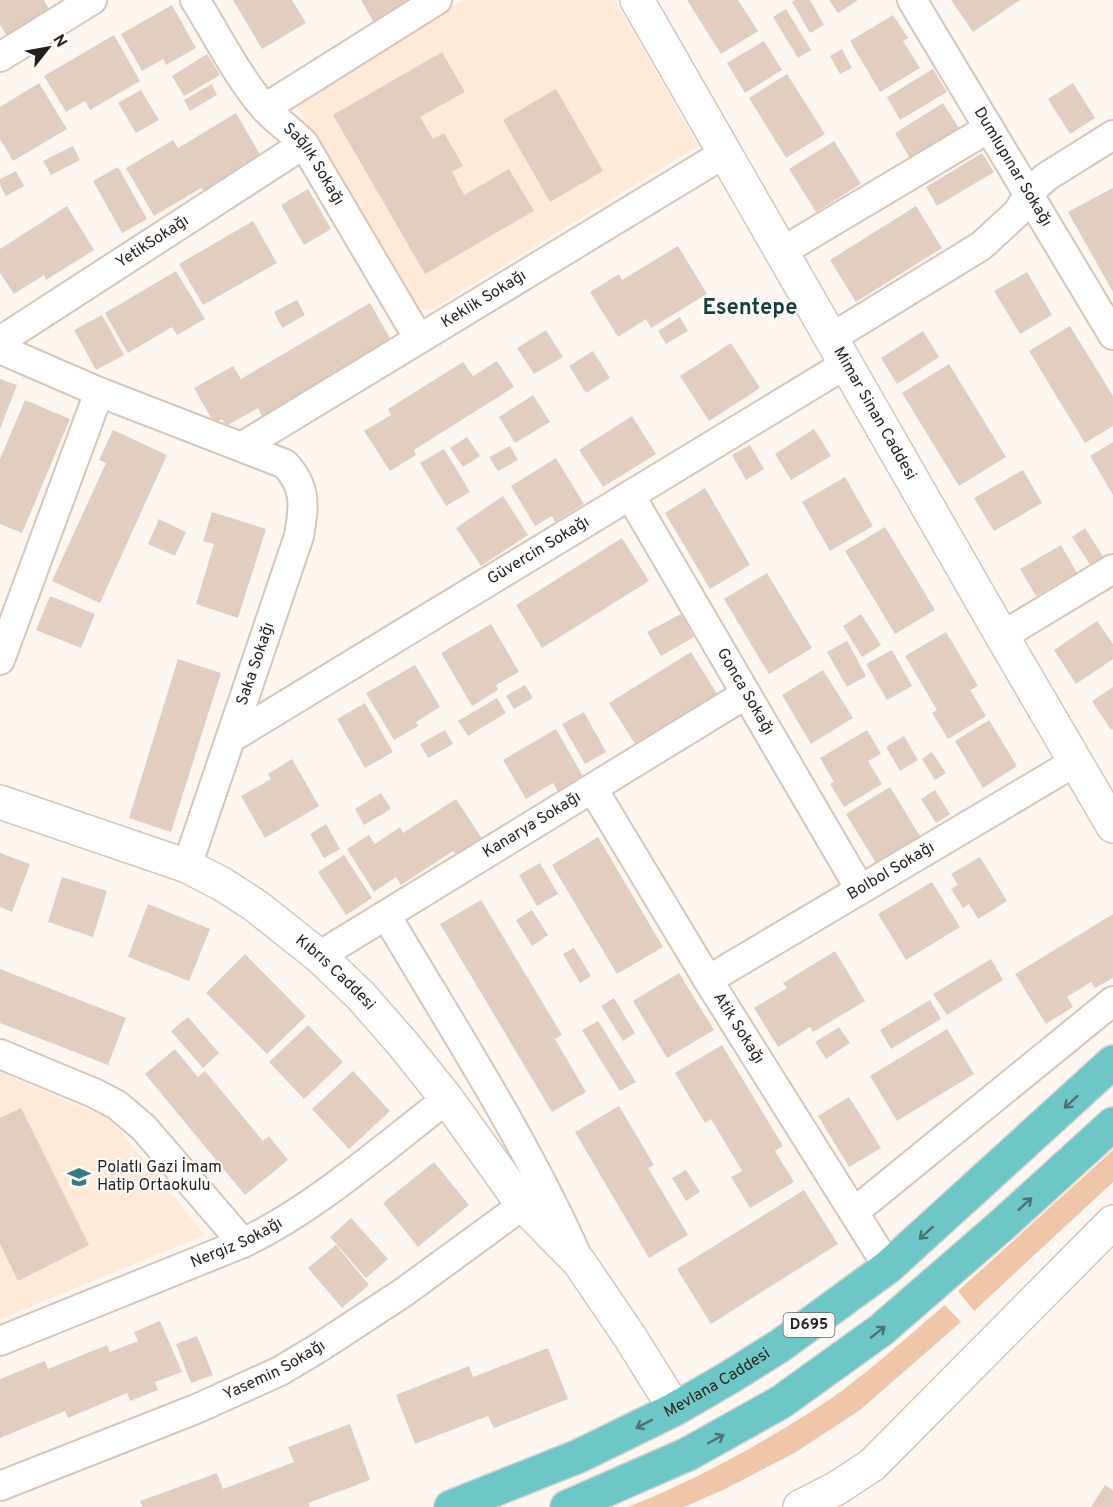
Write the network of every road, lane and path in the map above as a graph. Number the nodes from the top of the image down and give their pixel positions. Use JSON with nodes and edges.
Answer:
{"nodes":[{"id":1,"x":195,"y":0,"type":"edge"},
{"id":2,"x":437,"y":0,"type":"edge"},
{"id":3,"x":637,"y":0,"type":"edge"},
{"id":4,"x":912,"y":0,"type":"edge"},
{"id":5,"x":78,"y":4,"type":"edge"},
{"id":6,"x":0,"y":57,"type":"edge"},
{"id":7,"x":265,"y":108,"type":"junction"},
{"id":8,"x":989,"y":128,"type":"junction"},
{"id":9,"x":1113,"y":135,"type":"edge"},
{"id":10,"x":304,"y":144,"type":"junction"},
{"id":11,"x":725,"y":153,"type":"junction"},
{"id":12,"x":1029,"y":193,"type":"junction"},
{"id":13,"x":781,"y":252,"type":"junction"},
{"id":14,"x":1113,"y":335,"type":"edge"},
{"id":15,"x":419,"y":339,"type":"junction"},
{"id":16,"x":0,"y":341,"type":"edge"},
{"id":17,"x":0,"y":349,"type":"edge"},
{"id":18,"x":839,"y":351,"type":"junction"},
{"id":19,"x":99,"y":392,"type":"junction"},
{"id":20,"x":243,"y":446,"type":"junction"},
{"id":21,"x":630,"y":495,"type":"junction"},
{"id":22,"x":1113,"y":569,"type":"edge"},
{"id":23,"x":1002,"y":636,"type":"junction"},
{"id":24,"x":0,"y":660,"type":"edge"},
{"id":25,"x":746,"y":694,"type":"junction"},
{"id":26,"x":231,"y":738,"type":"junction"},
{"id":27,"x":1075,"y":762,"type":"junction"},
{"id":28,"x":593,"y":789,"type":"junction"},
{"id":29,"x":0,"y":802,"type":"edge"},
{"id":30,"x":1113,"y":826,"type":"edge"},
{"id":31,"x":187,"y":866,"type":"junction"},
{"id":32,"x":860,"y":889,"type":"junction"},
{"id":33,"x":386,"y":915,"type":"junction"},
{"id":34,"x":319,"y":956,"type":"junction"},
{"id":35,"x":708,"y":980,"type":"junction"},
{"id":36,"x":1113,"y":1001,"type":"edge"},
{"id":37,"x":0,"y":1054,"type":"edge"},
{"id":38,"x":1113,"y":1062,"type":"edge"},
{"id":39,"x":447,"y":1099,"type":"junction"},
{"id":40,"x":1113,"y":1124,"type":"edge"},
{"id":41,"x":524,"y":1205,"type":"junction"},
{"id":42,"x":854,"y":1212,"type":"junction"},
{"id":43,"x":1113,"y":1222,"type":"edge"},
{"id":44,"x":243,"y":1244,"type":"junction"},
{"id":45,"x":579,"y":1262,"type":"junction"},
{"id":46,"x":888,"y":1267,"type":"junction"},
{"id":47,"x":0,"y":1341,"type":"edge"},
{"id":48,"x":675,"y":1409,"type":"junction"},
{"id":49,"x":0,"y":1486,"type":"edge"},
{"id":50,"x":451,"y":1507,"type":"edge"},
{"id":51,"x":567,"y":1507,"type":"edge"},
{"id":52,"x":800,"y":1507,"type":"edge"}],
"edges":[{"from":1,"to":7,"type":"street","name":"Sağlık Sokağı"},
{"from":2,"to":7,"type":"street"},
{"from":3,"to":11,"type":"street","name":"Mimar Sinan Caddesi"},
{"from":4,"to":8,"type":"street","name":"Dumlupınar Sokağı"},
{"from":5,"to":6,"type":"street"},
{"from":7,"to":10,"type":"street","name":"Sağlık Sokağı"},
{"from":8,"to":12,"type":"street","name":"Dumlupınar Sokağı"},
{"from":8,"to":13,"type":"street"},
{"from":9,"to":12,"type":"street","name":"Güvercin Sokağı"},
{"from":10,"to":15,"type":"street","name":"Sağlık Sokağı"},
{"from":10,"to":16,"type":"street","name":"YetikSokağı"},
{"from":11,"to":13,"type":"street","name":"Mimar Sinan Caddesi"},
{"from":11,"to":15,"type":"street","name":"Keklik Sokağı"},
{"from":12,"to":14,"type":"street","name":"Dumlupınar Sokağı"},
{"from":12,"to":18,"type":"street","name":"Güvercin Sokağı"},
{"from":13,"to":18,"type":"street","name":"Mimar Sinan Caddesi"},
{"from":15,"to":20,"type":"street","name":"Keklik Sokağı"},
{"from":17,"to":19,"type":"street"},
{"from":18,"to":21,"type":"street","name":"Güvercin Sokağı"},
{"from":18,"to":23,"type":"street","name":"Mimar Sinan Caddesi"},
{"from":19,"to":20,"type":"street"},
{"from":19,"to":24,"type":"street"},
{"from":20,"to":26,"type":"street","name":"Saka Sokağı"},
{"from":21,"to":25,"type":"street","name":"Gonca Sokağı"},
{"from":21,"to":26,"type":"street","name":"Güvercin Sokağı"},
{"from":22,"to":23,"type":"street"},
{"from":23,"to":27,"type":"street","name":"Mimar Sinan Caddesi"},
{"from":25,"to":28,"type":"street","name":"Kanarya Sokağı"},
{"from":25,"to":32,"type":"street","name":"Gonca Sokağı"},
{"from":26,"to":31,"type":"street","name":"Saka Sokağı"},
{"from":27,"to":30,"type":"street","name":"Mimar Sinan Caddesi"},
{"from":27,"to":32,"type":"street","name":"Bolbol Sokağı"},
{"from":28,"to":33,"type":"street","name":"Kanarya Sokağı"},
{"from":28,"to":35,"type":"street","name":"Atik Sokağı"},
{"from":29,"to":31,"type":"street","name":"Kıbrıs Caddesi"},
{"from":31,"to":34,"type":"street","name":"Kıbrıs Caddesi"},
{"from":32,"to":35,"type":"street","name":"Bolbol Sokağı"},
{"from":33,"to":34,"type":"street","name":"Kanarya Sokağı"},
{"from":33,"to":45,"type":"street","name":"Kıbrıs Caddesi"},
{"from":34,"to":39,"type":"street","name":"Kıbrıs Caddesi"},
{"from":35,"to":42,"type":"street","name":"Atik Sokağı"},
{"from":36,"to":42,"type":"street"},
{"from":37,"to":44,"type":"street"},
{"from":38,"to":46,"type":"main road","name":"Mevlana Caddesi","number":"D695","one_way":true},
{"from":39,"to":41,"type":"street","name":"Kıbrıs Caddesi"},
{"from":39,"to":44,"type":"street","name":"Nergiz Sokağı"},
{"from":51,"to":40,"type":"main road","number":"D695","one_way":true},
{"from":41,"to":45,"type":"street","name":"Kıbrıs Caddesi"},
{"from":41,"to":49,"type":"street","name":"Yasemin Sokağı"},
{"from":42,"to":46,"type":"street","name":"Atik Sokağı"},
{"from":43,"to":52,"type":"street"},
{"from":44,"to":47,"type":"street","name":"Nergiz Sokağı"},
{"from":45,"to":48,"type":"street","name":"Kıbrıs Caddesi"},
{"from":46,"to":48,"type":"main road","name":"Mevlana Caddesi","number":"D695"},
{"from":48,"to":50,"type":"main road","name":"Mevlana Caddesi","number":"D695","one_way":true}]}
